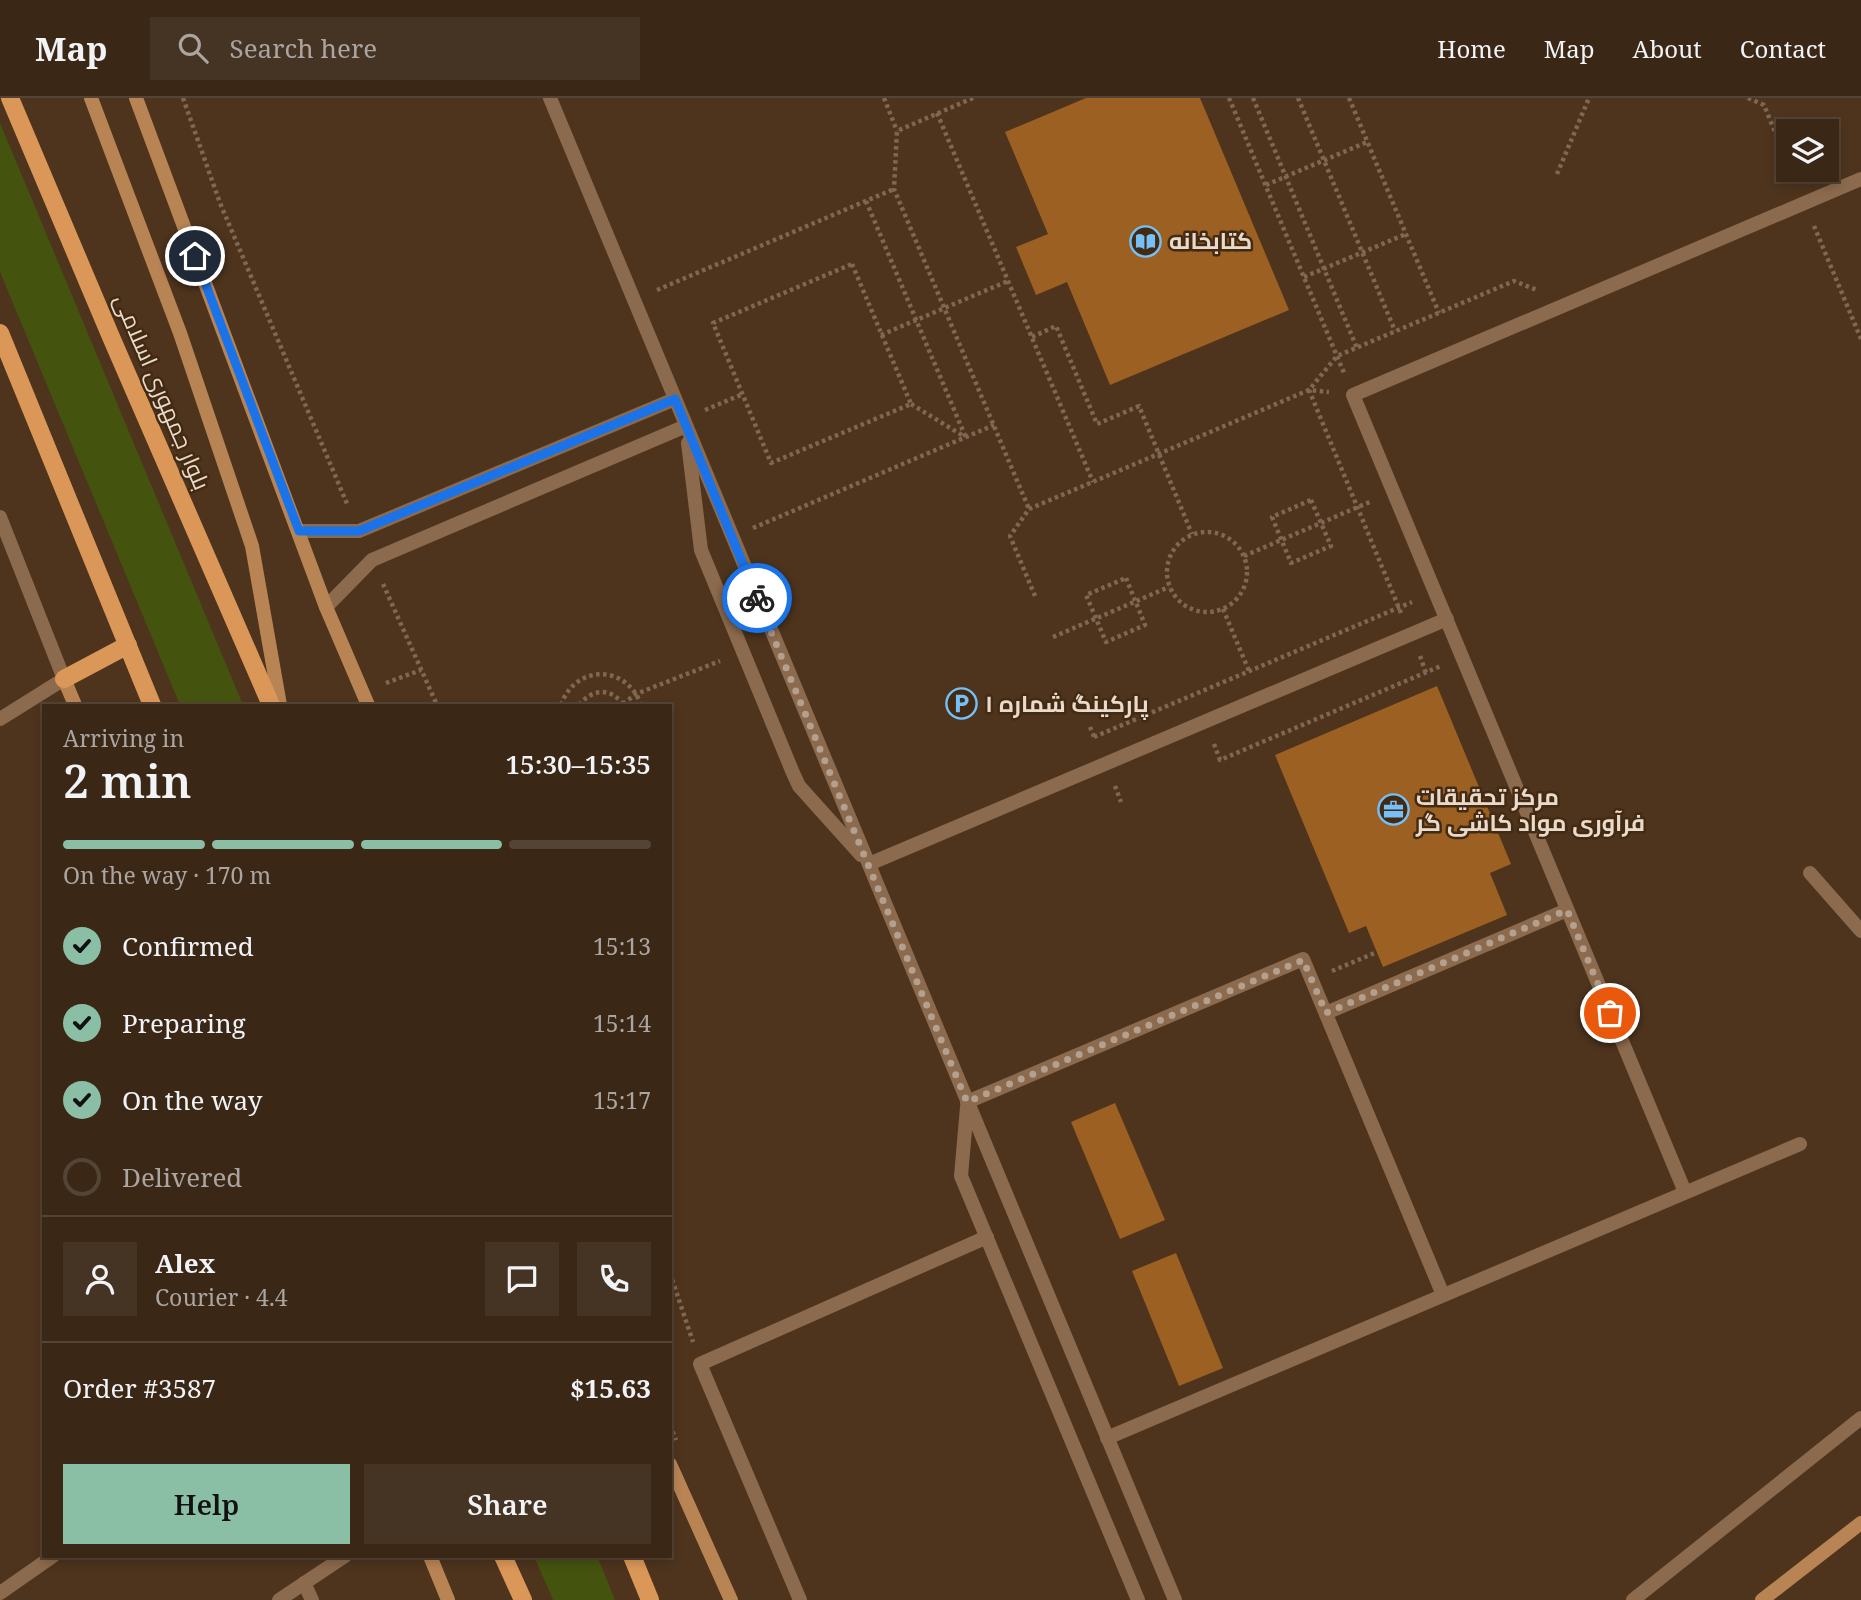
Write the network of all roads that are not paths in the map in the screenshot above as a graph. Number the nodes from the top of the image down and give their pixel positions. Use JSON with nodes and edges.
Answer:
{"nodes":[{"id":1,"x":10,"y":98,"type":"edge"},
{"id":2,"x":91,"y":98,"type":"edge"},
{"id":3,"x":136,"y":98,"type":"edge"},
{"id":4,"x":550,"y":98,"type":"edge"},
{"id":5,"x":1861,"y":179,"type":"edge"},
{"id":6,"x":0,"y":333,"type":"edge"},
{"id":7,"x":675,"y":399,"type":"junction"},
{"id":8,"x":685,"y":423,"type":"junction"},
{"id":9,"x":0,"y":517,"type":"edge"},
{"id":10,"x":299,"y":531,"type":"junction"},
{"id":11,"x":326,"y":607,"type":"junction"},
{"id":12,"x":1447,"y":618,"type":"junction"},
{"id":13,"x":128,"y":645,"type":"junction"},
{"id":14,"x":64,"y":679,"type":"junction"},
{"id":15,"x":75,"y":704,"type":"edge"},
{"id":16,"x":152,"y":704,"type":"edge"},
{"id":17,"x":271,"y":704,"type":"edge"},
{"id":18,"x":280,"y":704,"type":"edge"},
{"id":19,"x":368,"y":704,"type":"edge"},
{"id":20,"x":0,"y":719,"type":"edge"},
{"id":21,"x":869,"y":864,"type":"junction"},
{"id":22,"x":1810,"y":873,"type":"dead end"},
{"id":23,"x":1567,"y":910,"type":"junction"},
{"id":24,"x":1861,"y":931,"type":"edge"},
{"id":25,"x":1326,"y":1013,"type":"junction"},
{"id":26,"x":967,"y":1102,"type":"junction"},
{"id":27,"x":1800,"y":1144,"type":"dead end"},
{"id":28,"x":1685,"y":1192,"type":"junction"},
{"id":29,"x":987,"y":1237,"type":"junction"},
{"id":30,"x":1443,"y":1296,"type":"junction"},
{"id":31,"x":1861,"y":1418,"type":"edge"},
{"id":32,"x":1107,"y":1438,"type":"junction"},
{"id":33,"x":672,"y":1468,"type":"edge"},
{"id":34,"x":1861,"y":1523,"type":"edge"},
{"id":35,"x":50,"y":1558,"type":"edge"},
{"id":36,"x":342,"y":1558,"type":"edge"},
{"id":37,"x":431,"y":1558,"type":"edge"},
{"id":38,"x":504,"y":1558,"type":"edge"},
{"id":39,"x":633,"y":1558,"type":"edge"},
{"id":40,"x":304,"y":1583,"type":"junction"},
{"id":41,"x":0,"y":1593,"type":"edge"},
{"id":42,"x":279,"y":1600,"type":"edge"},
{"id":43,"x":312,"y":1600,"type":"edge"},
{"id":44,"x":448,"y":1600,"type":"edge"},
{"id":45,"x":523,"y":1600,"type":"edge"},
{"id":46,"x":650,"y":1600,"type":"edge"},
{"id":47,"x":731,"y":1600,"type":"edge"},
{"id":48,"x":800,"y":1600,"type":"edge"},
{"id":49,"x":1138,"y":1600,"type":"edge"},
{"id":50,"x":1175,"y":1600,"type":"edge"},
{"id":51,"x":1633,"y":1600,"type":"edge"},
{"id":52,"x":1762,"y":1600,"type":"edge"}],
"edges":[{"from":1,"to":17,"type":"main road","name":"بلوار جمهوری اسلامی"},
{"from":2,"to":18,"type":"street"},
{"from":3,"to":10,"type":"street"},
{"from":4,"to":7,"type":"street"},
{"from":5,"to":12,"type":"street"},
{"from":6,"to":13,"type":"main road"},
{"from":7,"to":8,"type":"street"},
{"from":7,"to":10,"type":"street"},
{"from":8,"to":11,"type":"street"},
{"from":8,"to":21,"type":"street"},
{"from":8,"to":21,"type":"street"},
{"from":9,"to":14,"type":"street"},
{"from":10,"to":11,"type":"street"},
{"from":11,"to":19,"type":"street"},
{"from":12,"to":21,"type":"street"},
{"from":12,"to":23,"type":"street"},
{"from":13,"to":14,"type":"main road"},
{"from":13,"to":16,"type":"main road"},
{"from":14,"to":15,"type":"street"},
{"from":14,"to":20,"type":"street"},
{"from":21,"to":26,"type":"street"},
{"from":22,"to":24,"type":"street"},
{"from":23,"to":25,"type":"street"},
{"from":23,"to":28,"type":"street"},
{"from":25,"to":26,"type":"street"},
{"from":25,"to":30,"type":"street"},
{"from":26,"to":29,"type":"street"},
{"from":26,"to":32,"type":"street"},
{"from":27,"to":28,"type":"street"},
{"from":28,"to":30,"type":"street"},
{"from":29,"to":48,"type":"street"},
{"from":29,"to":49,"type":"street"},
{"from":30,"to":32,"type":"street"},
{"from":31,"to":51,"type":"street"},
{"from":32,"to":50,"type":"street"},
{"from":33,"to":47,"type":"street"},
{"from":34,"to":52,"type":"street"},
{"from":35,"to":41,"type":"street"},
{"from":36,"to":40,"type":"street"},
{"from":37,"to":44,"type":"street"},
{"from":38,"to":45,"type":"main road"},
{"from":39,"to":46,"type":"main road"},
{"from":40,"to":42,"type":"street"},
{"from":40,"to":43,"type":"street"}]}
